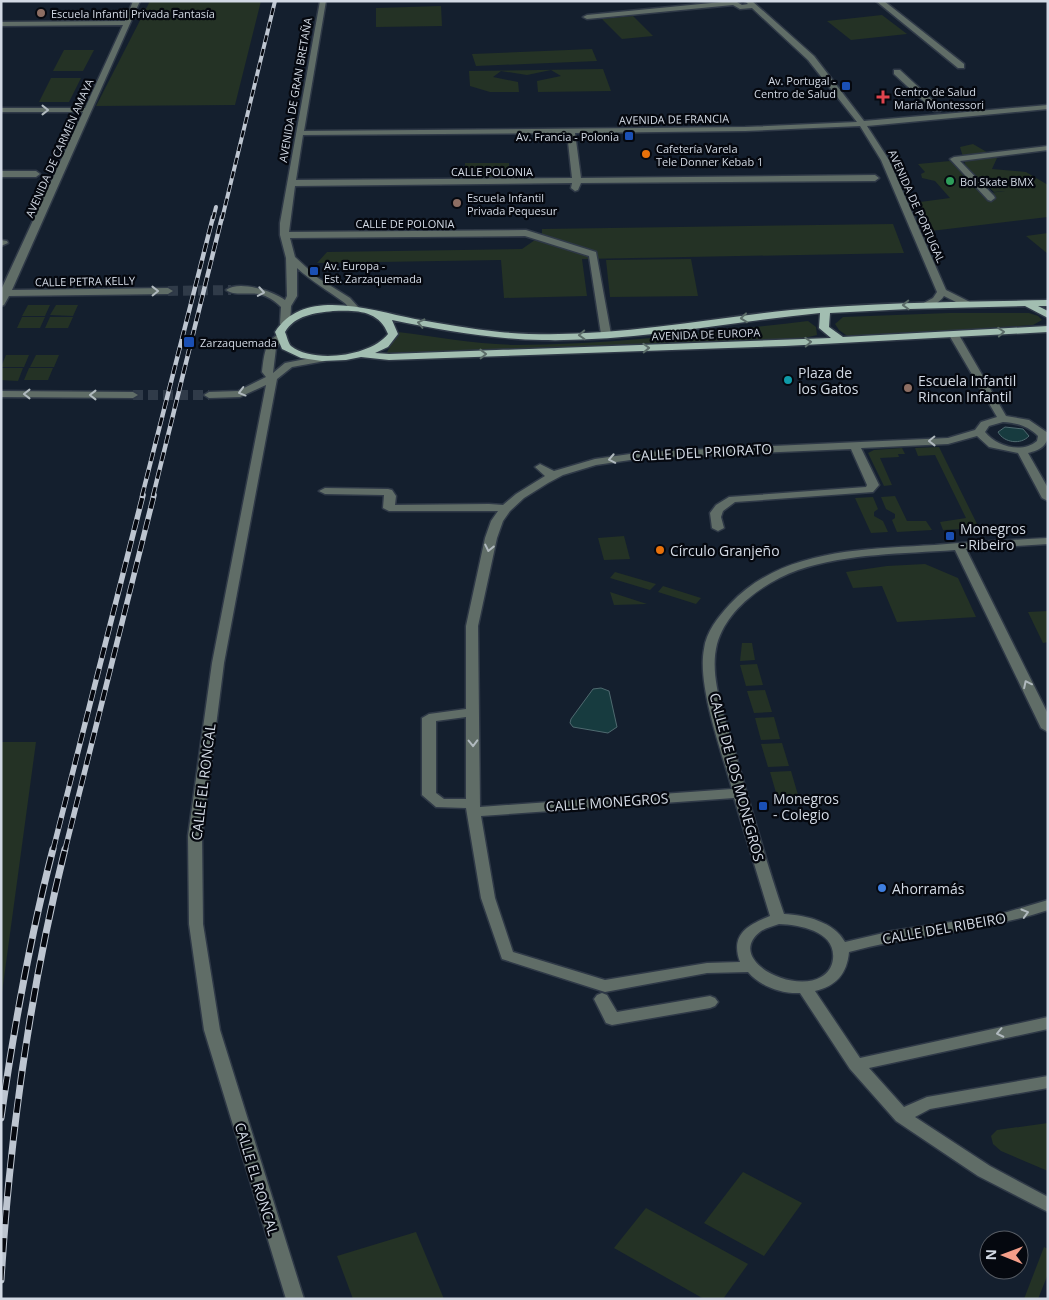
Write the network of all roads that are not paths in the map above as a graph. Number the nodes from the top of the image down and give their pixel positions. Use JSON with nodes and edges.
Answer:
{"nodes":[{"id":1,"x":138,"y":1,"type":"edge"},
{"id":2,"x":323,"y":1,"type":"edge"},
{"id":3,"x":879,"y":1,"type":"edge"},
{"id":4,"x":734,"y":2,"type":"edge"},
{"id":5,"x":750,"y":3,"type":"edge"},
{"id":6,"x":587,"y":17,"type":"dead end"},
{"id":7,"x":1,"y":24,"type":"edge"},
{"id":8,"x":126,"y":26,"type":"junction"},
{"id":9,"x":1,"y":29,"type":"edge"},
{"id":10,"x":961,"y":66,"type":"dead end"},
{"id":11,"x":897,"y":72,"type":"dead end"},
{"id":12,"x":1048,"y":107,"type":"edge"},
{"id":13,"x":936,"y":109,"type":"dead end"},
{"id":14,"x":1,"y":110,"type":"edge"},
{"id":15,"x":89,"y":110,"type":"junction"},
{"id":16,"x":862,"y":124,"type":"junction"},
{"id":17,"x":571,"y":131,"type":"junction"},
{"id":18,"x":300,"y":133,"type":"junction"},
{"id":19,"x":1048,"y":148,"type":"edge"},
{"id":20,"x":1,"y":174,"type":"edge"},
{"id":21,"x":36,"y":174,"type":"dead end"},
{"id":22,"x":875,"y":178,"type":"dead end"},
{"id":23,"x":291,"y":183,"type":"junction"},
{"id":24,"x":407,"y":183,"type":"joint"},
{"id":25,"x":576,"y":186,"type":"junction"},
{"id":26,"x":991,"y":198,"type":"dead end"},
{"id":27,"x":284,"y":235,"type":"junction"},
{"id":28,"x":291,"y":258,"type":"junction"},
{"id":29,"x":232,"y":290,"type":"tunnel mouth"},
{"id":30,"x":168,"y":291,"type":"tunnel mouth"},
{"id":31,"x":942,"y":292,"type":"junction"},
{"id":32,"x":4,"y":293,"type":"edge"},
{"id":33,"x":1,"y":303,"type":"edge"},
{"id":34,"x":1025,"y":303,"type":"junction"},
{"id":35,"x":1048,"y":303,"type":"edge"},
{"id":36,"x":925,"y":304,"type":"junction"},
{"id":37,"x":967,"y":304,"type":"junction"},
{"id":38,"x":286,"y":306,"type":"junction"},
{"id":39,"x":354,"y":308,"type":"junction"},
{"id":40,"x":826,"y":310,"type":"junction"},
{"id":41,"x":376,"y":314,"type":"junction"},
{"id":42,"x":1048,"y":315,"type":"edge"},
{"id":43,"x":285,"y":324,"type":"junction"},
{"id":44,"x":1048,"y":328,"type":"edge"},
{"id":45,"x":606,"y":334,"type":"junction"},
{"id":46,"x":954,"y":335,"type":"junction"},
{"id":47,"x":280,"y":337,"type":"junction"},
{"id":48,"x":842,"y":340,"type":"junction"},
{"id":49,"x":365,"y":354,"type":"junction"},
{"id":50,"x":321,"y":359,"type":"junction"},
{"id":51,"x":272,"y":378,"type":"junction"},
{"id":52,"x":1,"y":394,"type":"edge"},
{"id":53,"x":133,"y":395,"type":"tunnel mouth"},
{"id":54,"x":209,"y":395,"type":"tunnel mouth"},
{"id":55,"x":1003,"y":419,"type":"junction"},
{"id":56,"x":1035,"y":426,"type":"junction"},
{"id":57,"x":1048,"y":428,"type":"edge"},
{"id":58,"x":979,"y":432,"type":"junction"},
{"id":59,"x":854,"y":444,"type":"junction"},
{"id":60,"x":1021,"y":450,"type":"junction"},
{"id":61,"x":540,"y":467,"type":"dead end"},
{"id":62,"x":553,"y":476,"type":"junction"},
{"id":63,"x":325,"y":491,"type":"dead end"},
{"id":64,"x":1048,"y":498,"type":"edge"},
{"id":65,"x":506,"y":509,"type":"junction"},
{"id":66,"x":718,"y":528,"type":"dead end"},
{"id":67,"x":1048,"y":541,"type":"edge"},
{"id":68,"x":959,"y":546,"type":"junction"},
{"id":69,"x":1042,"y":704,"type":"edge"},
{"id":70,"x":473,"y":712,"type":"junction"},
{"id":71,"x":1048,"y":728,"type":"edge"},
{"id":72,"x":740,"y":793,"type":"junction"},
{"id":73,"x":474,"y":808,"type":"junction"},
{"id":74,"x":1048,"y":906,"type":"edge"},
{"id":75,"x":778,"y":919,"type":"junction"},
{"id":76,"x":840,"y":949,"type":"junction"},
{"id":77,"x":750,"y":967,"type":"junction"},
{"id":78,"x":804,"y":988,"type":"junction"},
{"id":79,"x":602,"y":999,"type":"dead end"},
{"id":80,"x":710,"y":1002,"type":"dead end"},
{"id":81,"x":1048,"y":1023,"type":"edge"},
{"id":82,"x":856,"y":1065,"type":"junction"},
{"id":83,"x":1048,"y":1082,"type":"edge"},
{"id":84,"x":902,"y":1116,"type":"junction"},
{"id":85,"x":1048,"y":1205,"type":"edge"},
{"id":86,"x":295,"y":1299,"type":"edge"}],
"edges":[{"from":1,"to":8,"type":"street","name":"AVENIDA DE CARMEN AMAYA"},
{"from":2,"to":18,"type":"street","name":"AVENIDA DE GRAN BRETAÑA"},
{"from":3,"to":10,"type":"street"},
{"from":4,"to":5,"type":"street"},
{"from":4,"to":6,"type":"street"},
{"from":5,"to":16,"type":"street","name":"AVENIDA DE PORTUGAL"},
{"from":7,"to":8,"type":"street"},
{"from":8,"to":9,"type":"street"},
{"from":8,"to":15,"type":"street","name":"AVENIDA DE CARMEN AMAYA"},
{"from":11,"to":13,"type":"street"},
{"from":12,"to":16,"type":"street","name":"AVENIDA DE FRANCIA"},
{"from":14,"to":15,"type":"street","one_way":true},
{"from":15,"to":32,"type":"street","name":"AVENIDA DE CARMEN AMAYA"},
{"from":16,"to":17,"type":"street","name":"AVENIDA DE FRANCIA"},
{"from":16,"to":31,"type":"street","name":"AVENIDA DE PORTUGAL"},
{"from":17,"to":18,"type":"street","name":"AVENIDA DE FRANCIA"},
{"from":17,"to":25,"type":"street"},
{"from":18,"to":23,"type":"street","name":"AVENIDA DE GRAN BRETAÑA"},
{"from":19,"to":26,"type":"street"},
{"from":20,"to":21,"type":"street"},
{"from":22,"to":25,"type":"street","name":"CALLE POLONIA"},
{"from":23,"to":24,"type":"street","name":"AVENIDA DE GRAN BRETAÑA"},
{"from":23,"to":27,"type":"street","name":"AVENIDA DE GRAN BRETAÑA"},
{"from":24,"to":25,"type":"street","name":"CALLE POLONIA"},
{"from":27,"to":28,"type":"street","name":"AVENIDA DE GRAN BRETAÑA"},
{"from":27,"to":45,"type":"street","name":"CALLE DE POLONIA"},
{"from":28,"to":38,"type":"street","name":"AVENIDA DE GRAN BRETAÑA"},
{"from":28,"to":39,"type":"street"},
{"from":29,"to":38,"type":"street","one_way":true},
{"from":32,"to":30,"type":"street","name":"CALLE PETRA KELLY","one_way":true},
{"from":31,"to":36,"type":"street"},
{"from":31,"to":37,"type":"street"},
{"from":32,"to":33,"type":"street","name":"AVENIDA DE CARMEN AMAYA"},
{"from":34,"to":35,"type":"main road","name":"AVENIDA DE EUROPA"},
{"from":34,"to":37,"type":"main road","name":"AVENIDA DE EUROPA"},
{"from":34,"to":42,"type":"main road"},
{"from":36,"to":37,"type":"main road","name":"AVENIDA DE EUROPA"},
{"from":36,"to":40,"type":"main road","name":"AVENIDA DE EUROPA","one_way":true},
{"from":38,"to":43,"type":"street","name":"AVENIDA DE GRAN BRETAÑA"},
{"from":39,"to":41,"type":"main road","name":"AVENIDA DE EUROPA"},
{"from":39,"to":43,"type":"main road"},
{"from":40,"to":45,"type":"main road","name":"AVENIDA DE EUROPA","one_way":true},
{"from":40,"to":48,"type":"main road"},
{"from":45,"to":41,"type":"main road","name":"AVENIDA DE EUROPA","one_way":true},
{"from":41,"to":49,"type":"main road"},
{"from":43,"to":47,"type":"main road"},
{"from":46,"to":44,"type":"main road","name":"AVENIDA DE EUROPA","one_way":true},
{"from":46,"to":48,"type":"main road","name":"AVENIDA DE EUROPA"},
{"from":46,"to":55,"type":"street"},
{"from":47,"to":50,"type":"main road"},
{"from":47,"to":51,"type":"street","name":"CALLE EL RONCAL"},
{"from":49,"to":48,"type":"main road","name":"AVENIDA DE EUROPA","one_way":true},
{"from":49,"to":50,"type":"main road"},
{"from":50,"to":51,"type":"street"},
{"from":51,"to":54,"type":"street","one_way":true},
{"from":51,"to":86,"type":"street","name":"CALLE EL RONCAL"},
{"from":53,"to":52,"type":"street","one_way":true},
{"from":55,"to":56,"type":"street"},
{"from":55,"to":58,"type":"street","name":"CALLE DEL PRIORATO"},
{"from":56,"to":57,"type":"street"},
{"from":56,"to":60,"type":"street"},
{"from":58,"to":59,"type":"street","name":"CALLE DEL PRIORATO","one_way":true},
{"from":58,"to":60,"type":"street"},
{"from":59,"to":62,"type":"street","name":"CALLE DEL PRIORATO","one_way":true},
{"from":59,"to":66,"type":"street"},
{"from":60,"to":64,"type":"street"},
{"from":61,"to":62,"type":"street"},
{"from":62,"to":65,"type":"street","name":"CALLE DEL PRIORATO"},
{"from":63,"to":65,"type":"street"},
{"from":65,"to":70,"type":"street","name":"CALLE DEL PRIORATO","one_way":true},
{"from":67,"to":68,"type":"street","name":"CALLE DE LOS MONEGROS"},
{"from":69,"to":68,"type":"street","one_way":true},
{"from":68,"to":72,"type":"street","name":"CALLE DE LOS MONEGROS"},
{"from":69,"to":71,"type":"street"},
{"from":70,"to":73,"type":"street","name":"CALLE DEL PRIORATO","one_way":true},
{"from":70,"to":73,"type":"street"},
{"from":72,"to":73,"type":"street","name":"CALLE MONEGROS"},
{"from":72,"to":75,"type":"street","name":"CALLE DE LOS MONEGROS"},
{"from":73,"to":77,"type":"street","name":"CALLE DEL PRIORATO"},
{"from":76,"to":74,"type":"street","name":"CALLE DEL RIBEIRO","one_way":true},
{"from":75,"to":76,"type":"street"},
{"from":75,"to":77,"type":"street"},
{"from":76,"to":78,"type":"street"},
{"from":77,"to":78,"type":"street"},
{"from":78,"to":82,"type":"street"},
{"from":79,"to":80,"type":"street"},
{"from":81,"to":82,"type":"street","one_way":true},
{"from":82,"to":84,"type":"street"},
{"from":83,"to":84,"type":"street"},
{"from":84,"to":85,"type":"street"}]}
